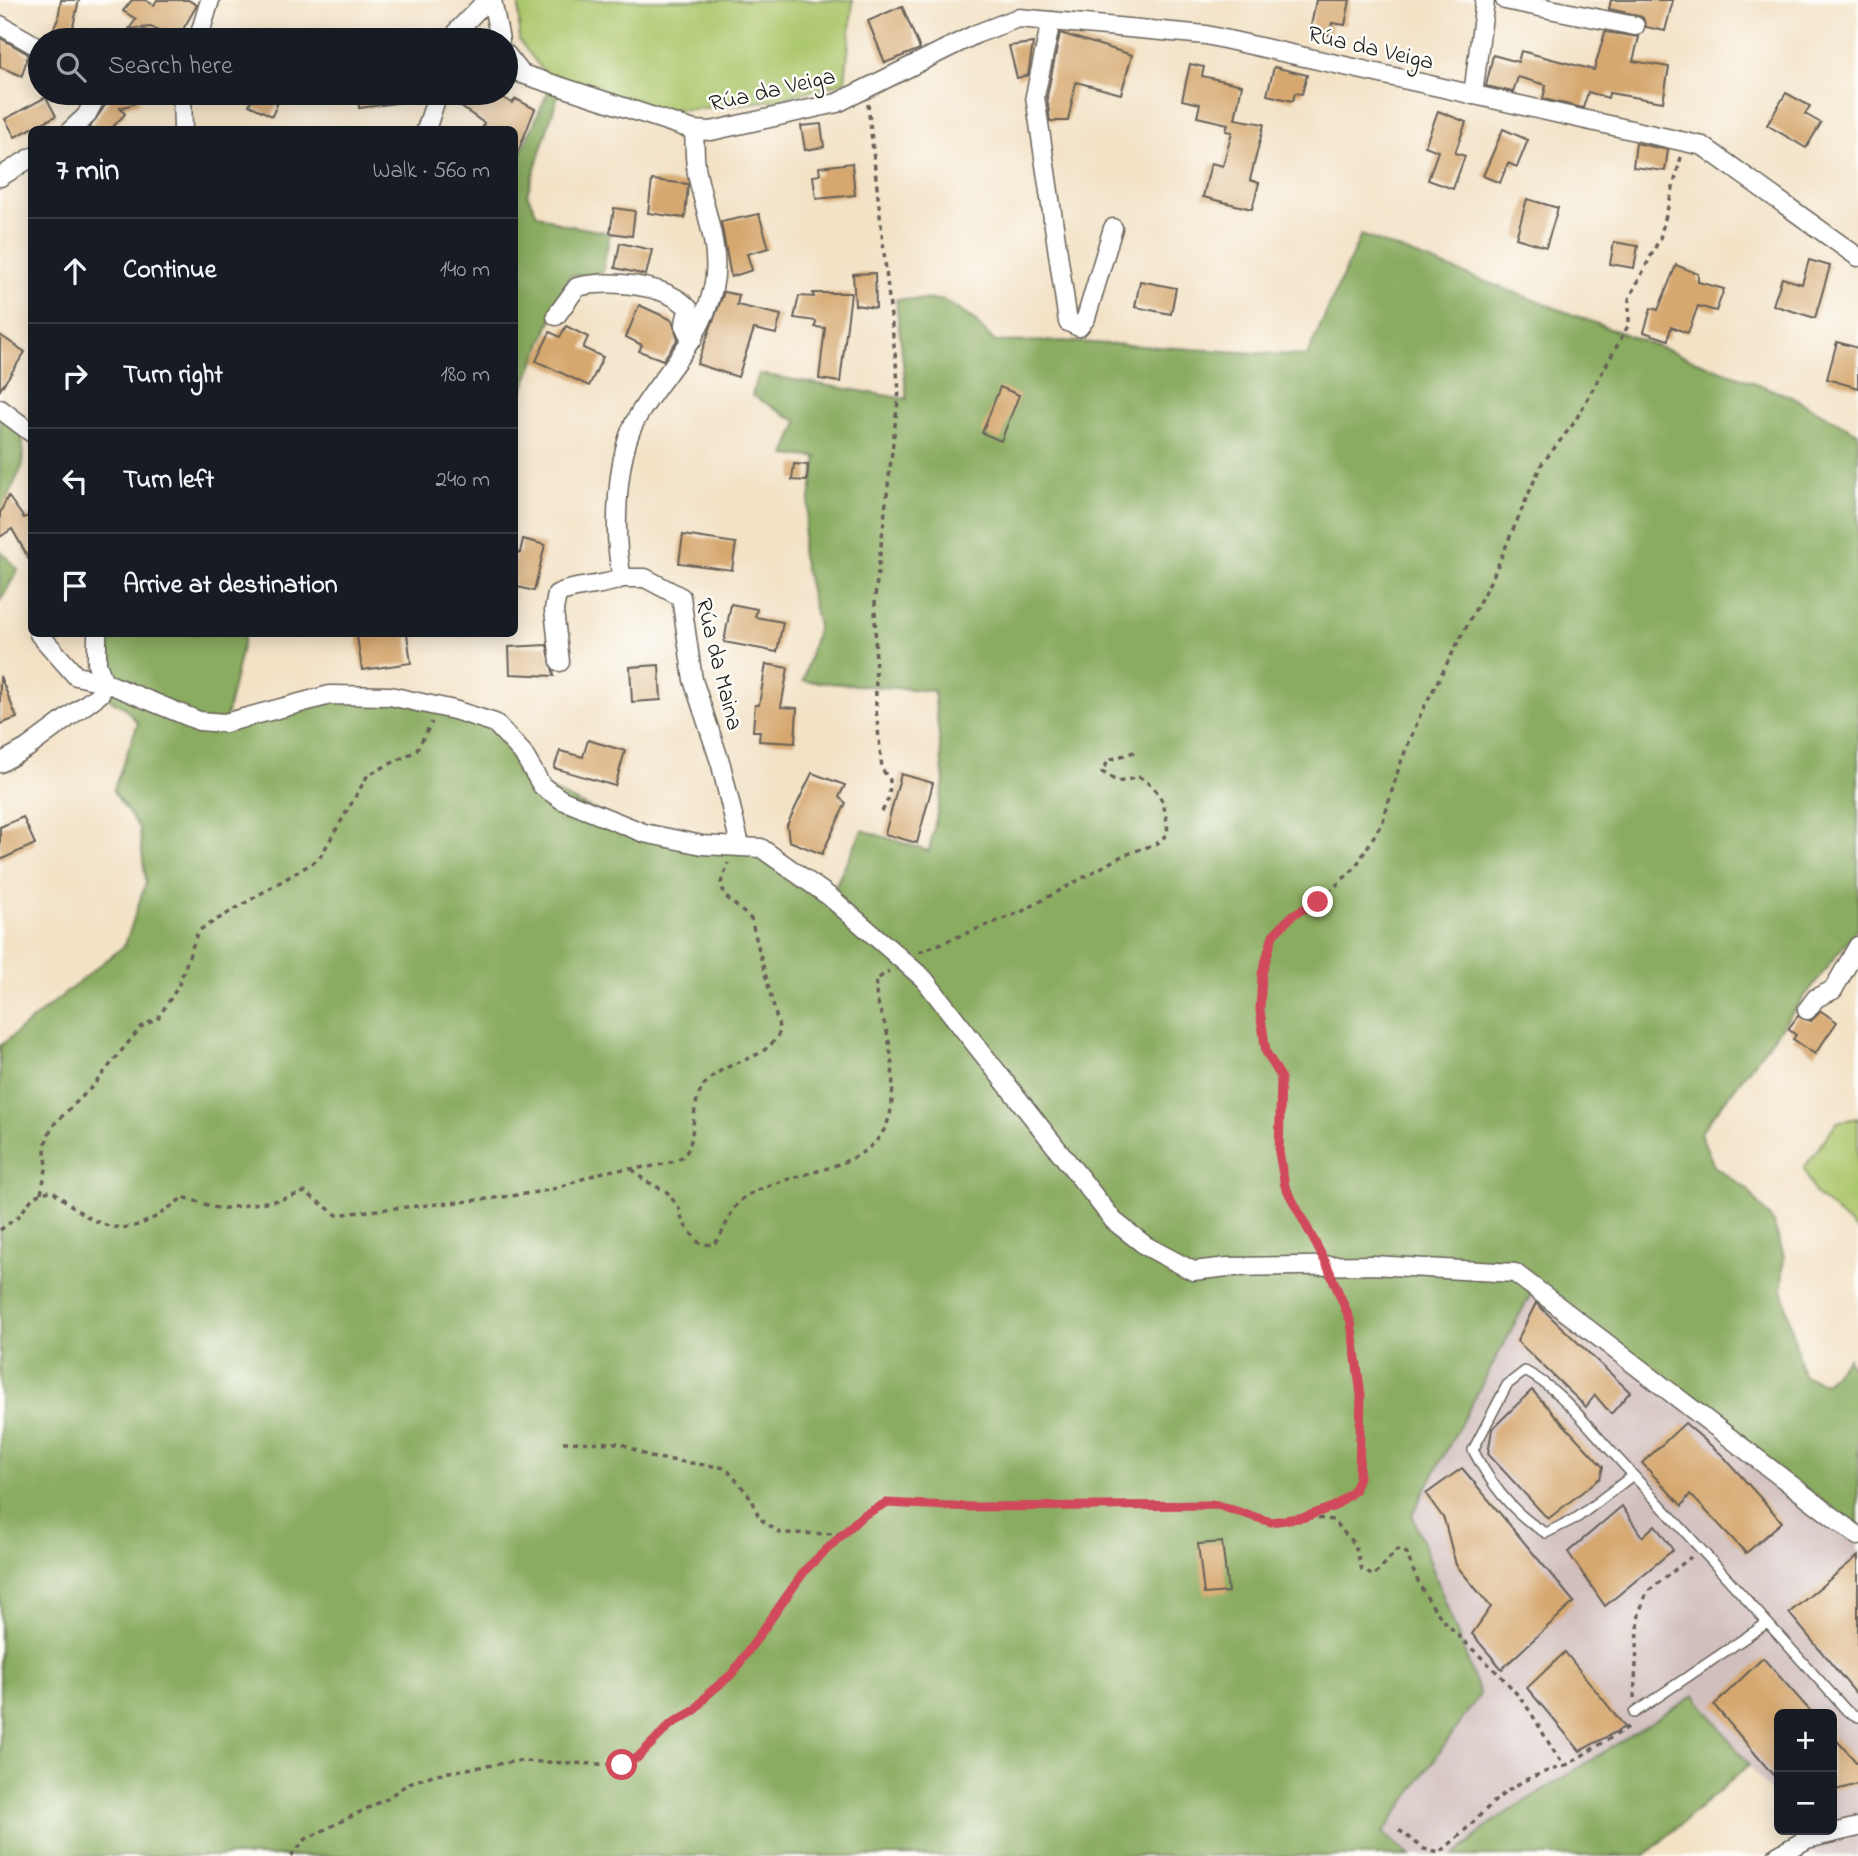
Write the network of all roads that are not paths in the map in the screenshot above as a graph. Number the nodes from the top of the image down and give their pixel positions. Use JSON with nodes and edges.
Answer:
{"nodes":[{"id":1,"x":210,"y":0,"type":"edge"},
{"id":2,"x":489,"y":0,"type":"edge"},
{"id":3,"x":1485,"y":0,"type":"edge"},
{"id":4,"x":1505,"y":0,"type":"edge"},
{"id":5,"x":1051,"y":21,"type":"junction"},
{"id":6,"x":0,"y":26,"type":"edge"},
{"id":7,"x":1635,"y":26,"type":"dead end"},
{"id":8,"x":202,"y":28,"type":"edge"},
{"id":9,"x":460,"y":28,"type":"edge"},
{"id":10,"x":497,"y":28,"type":"edge"},
{"id":11,"x":28,"y":41,"type":"edge"},
{"id":12,"x":518,"y":69,"type":"edge"},
{"id":13,"x":1473,"y":95,"type":"junction"},
{"id":14,"x":92,"y":105,"type":"edge"},
{"id":15,"x":182,"y":105,"type":"edge"},
{"id":16,"x":434,"y":105,"type":"edge"},
{"id":17,"x":75,"y":126,"type":"edge"},
{"id":18,"x":183,"y":126,"type":"edge"},
{"id":19,"x":427,"y":126,"type":"edge"},
{"id":20,"x":694,"y":130,"type":"junction"},
{"id":21,"x":28,"y":165,"type":"edge"},
{"id":22,"x":0,"y":177,"type":"edge"},
{"id":23,"x":1113,"y":228,"type":"dead end"},
{"id":24,"x":1858,"y":257,"type":"edge"},
{"id":25,"x":556,"y":316,"type":"dead end"},
{"id":26,"x":693,"y":339,"type":"junction"},
{"id":27,"x":0,"y":409,"type":"edge"},
{"id":28,"x":28,"y":430,"type":"edge"},
{"id":29,"x":622,"y":578,"type":"junction"},
{"id":30,"x":42,"y":637,"type":"edge"},
{"id":31,"x":97,"y":637,"type":"edge"},
{"id":32,"x":560,"y":662,"type":"dead end"},
{"id":33,"x":104,"y":682,"type":"junction"},
{"id":34,"x":0,"y":763,"type":"edge"},
{"id":35,"x":740,"y":845,"type":"junction"},
{"id":36,"x":1858,"y":946,"type":"edge"},
{"id":37,"x":1807,"y":1010,"type":"dead end"},
{"id":38,"x":1633,"y":1475,"type":"junction"},
{"id":39,"x":1858,"y":1536,"type":"edge"},
{"id":40,"x":1767,"y":1623,"type":"junction"},
{"id":41,"x":1634,"y":1713,"type":"road end"},
{"id":42,"x":1858,"y":1717,"type":"edge"},
{"id":43,"x":1858,"y":1827,"type":"edge"},
{"id":44,"x":1777,"y":1856,"type":"edge"}],
"edges":[{"from":1,"to":8,"type":"street"},
{"from":2,"to":9,"type":"street"},
{"from":2,"to":10,"type":"street"},
{"from":3,"to":13,"type":"street"},
{"from":4,"to":7,"type":"street"},
{"from":5,"to":13,"type":"street","name":"Rúa da Veiga"},
{"from":5,"to":20,"type":"street","name":"Rúa da Veiga"},
{"from":5,"to":23,"type":"street"},
{"from":6,"to":11,"type":"street"},
{"from":12,"to":20,"type":"street","name":"Rúa da Veiga"},
{"from":13,"to":24,"type":"street","name":"Rúa da Veiga"},
{"from":14,"to":17,"type":"street"},
{"from":15,"to":18,"type":"street"},
{"from":16,"to":19,"type":"street"},
{"from":20,"to":26,"type":"street"},
{"from":21,"to":22,"type":"street"},
{"from":25,"to":26,"type":"street"},
{"from":26,"to":29,"type":"street"},
{"from":27,"to":28,"type":"street"},
{"from":29,"to":32,"type":"street","name":"Rúa da Maina"},
{"from":29,"to":35,"type":"street","name":"Rúa da Maina"},
{"from":30,"to":33,"type":"street"},
{"from":31,"to":33,"type":"street"},
{"from":33,"to":34,"type":"street"},
{"from":33,"to":35,"type":"street"},
{"from":35,"to":39,"type":"street"},
{"from":36,"to":37,"type":"street"},
{"from":38,"to":38,"type":"lane"},
{"from":38,"to":40,"type":"lane"},
{"from":40,"to":41,"type":"lane"},
{"from":40,"to":42,"type":"lane"},
{"from":43,"to":44,"type":"street"}]}
